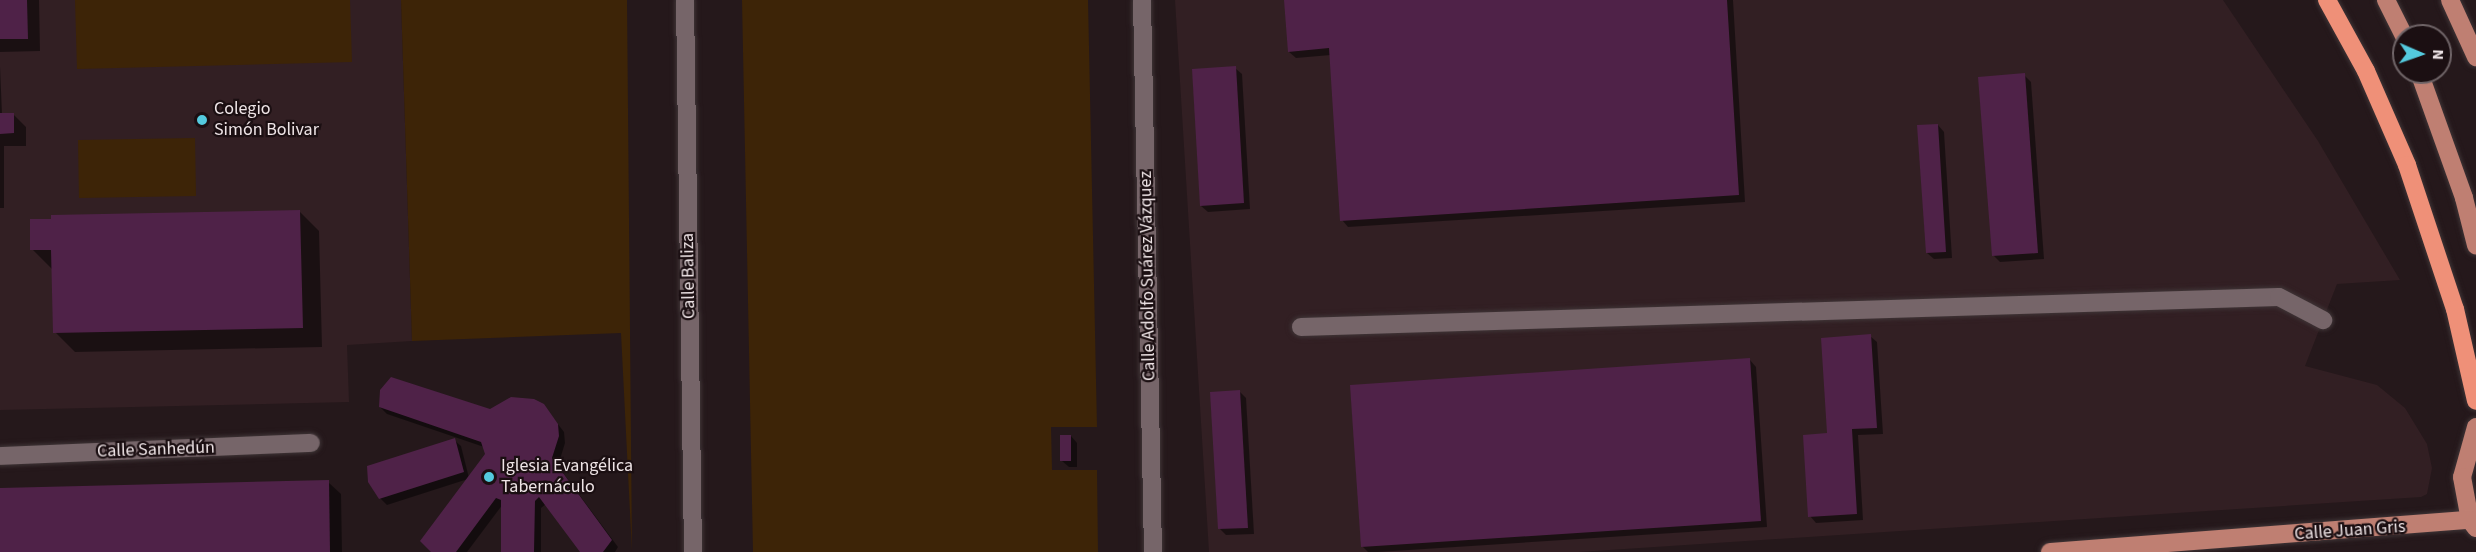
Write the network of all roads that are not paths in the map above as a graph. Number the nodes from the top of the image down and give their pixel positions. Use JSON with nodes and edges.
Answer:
{"nodes":[{"id":1,"x":686,"y":0,"type":"edge"},
{"id":2,"x":1142,"y":0,"type":"edge"},
{"id":3,"x":2327,"y":0,"type":"edge"},
{"id":4,"x":2386,"y":0,"type":"edge"},
{"id":5,"x":2450,"y":0,"type":"edge"},
{"id":6,"x":2398,"y":24,"type":"edge"},
{"id":7,"x":2476,"y":57,"type":"edge"},
{"id":8,"x":2423,"y":84,"type":"edge"},
{"id":9,"x":2476,"y":245,"type":"edge"},
{"id":10,"x":2323,"y":320,"type":"dead end"},
{"id":11,"x":1300,"y":327,"type":"dead end"},
{"id":12,"x":2476,"y":401,"type":"edge"},
{"id":13,"x":2476,"y":427,"type":"edge"},
{"id":14,"x":311,"y":443,"type":"dead end"},
{"id":15,"x":0,"y":456,"type":"edge"},
{"id":16,"x":2473,"y":524,"type":"edge"},
{"id":17,"x":693,"y":552,"type":"edge"},
{"id":18,"x":1153,"y":552,"type":"edge"},
{"id":19,"x":2050,"y":552,"type":"edge"},
{"id":20,"x":2061,"y":552,"type":"edge"}],
"edges":[{"from":1,"to":17,"type":"street","name":"Calle Baliza"},
{"from":2,"to":18,"type":"street","name":"Calle Adolfo Suárez Vázquez"},
{"from":3,"to":12,"type":"highway"},
{"from":4,"to":6,"type":"main road"},
{"from":5,"to":7,"type":"main road"},
{"from":8,"to":9,"type":"main road"},
{"from":10,"to":11,"type":"street"},
{"from":13,"to":16,"type":"main road"},
{"from":14,"to":15,"type":"street","name":"Calle Sanhedún"},
{"from":16,"to":20,"type":"main road","name":"Calle Juan Gris"},
{"from":19,"to":20,"type":"main road","name":"Calle Juan Gris"}]}
